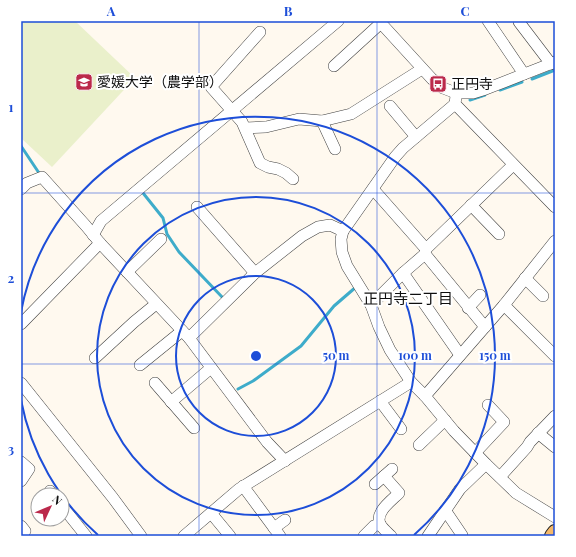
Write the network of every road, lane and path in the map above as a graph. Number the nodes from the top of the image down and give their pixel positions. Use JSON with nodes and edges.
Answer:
{"nodes":[{"id":1,"x":338,"y":21,"type":"edge"},
{"id":2,"x":488,"y":21,"type":"edge"},
{"id":3,"x":380,"y":22,"type":"edge"},
{"id":4,"x":519,"y":22,"type":"dead end"},
{"id":5,"x":260,"y":32,"type":"dead end"},
{"id":6,"x":553,"y":63,"type":"edge"},
{"id":7,"x":334,"y":66,"type":"dead end"},
{"id":8,"x":422,"y":69,"type":"junction"},
{"id":9,"x":524,"y":74,"type":"junction"},
{"id":10,"x":456,"y":98,"type":"junction"},
{"id":11,"x":390,"y":106,"type":"dead end"},
{"id":12,"x":232,"y":110,"type":"junction"},
{"id":13,"x":322,"y":120,"type":"junction"},
{"id":14,"x":246,"y":128,"type":"junction"},
{"id":15,"x":416,"y":138,"type":"junction"},
{"id":16,"x":335,"y":149,"type":"dead end"},
{"id":17,"x":513,"y":165,"type":"junction"},
{"id":18,"x":21,"y":174,"type":"edge"},
{"id":19,"x":293,"y":179,"type":"dead end"},
{"id":20,"x":24,"y":186,"type":"edge"},
{"id":21,"x":373,"y":189,"type":"junction"},
{"id":22,"x":554,"y":204,"type":"edge"},
{"id":23,"x":471,"y":205,"type":"junction"},
{"id":24,"x":197,"y":207,"type":"dead end"},
{"id":25,"x":343,"y":231,"type":"junction"},
{"id":26,"x":499,"y":234,"type":"dead end"},
{"id":27,"x":96,"y":239,"type":"junction"},
{"id":28,"x":161,"y":239,"type":"dead end"},
{"id":29,"x":555,"y":241,"type":"edge"},
{"id":30,"x":425,"y":251,"type":"junction"},
{"id":31,"x":127,"y":272,"type":"junction"},
{"id":32,"x":255,"y":273,"type":"junction"},
{"id":33,"x":403,"y":273,"type":"junction"},
{"id":34,"x":525,"y":278,"type":"junction"},
{"id":35,"x":480,"y":295,"type":"dead end"},
{"id":36,"x":543,"y":296,"type":"dead end"},
{"id":37,"x":156,"y":304,"type":"junction"},
{"id":38,"x":371,"y":305,"type":"junction"},
{"id":39,"x":504,"y":305,"type":"junction"},
{"id":40,"x":468,"y":308,"type":"junction"},
{"id":41,"x":21,"y":324,"type":"edge"},
{"id":42,"x":484,"y":327,"type":"junction"},
{"id":43,"x":185,"y":335,"type":"junction"},
{"id":44,"x":553,"y":350,"type":"edge"},
{"id":45,"x":460,"y":355,"type":"junction"},
{"id":46,"x":102,"y":356,"type":"dead end"},
{"id":47,"x":140,"y":365,"type":"dead end"},
{"id":48,"x":211,"y":368,"type":"junction"},
{"id":49,"x":411,"y":382,"type":"junction"},
{"id":50,"x":21,"y":383,"type":"edge"},
{"id":51,"x":155,"y":383,"type":"dead end"},
{"id":52,"x":424,"y":396,"type":"junction"},
{"id":53,"x":380,"y":401,"type":"junction"},
{"id":54,"x":171,"y":402,"type":"junction"},
{"id":55,"x":488,"y":405,"type":"dead end"},
{"id":56,"x":555,"y":416,"type":"edge"},
{"id":57,"x":444,"y":420,"type":"junction"},
{"id":58,"x":194,"y":428,"type":"dead end"},
{"id":59,"x":401,"y":429,"type":"dead end"},
{"id":60,"x":538,"y":433,"type":"junction"},
{"id":61,"x":419,"y":445,"type":"dead end"},
{"id":62,"x":555,"y":446,"type":"edge"},
{"id":63,"x":475,"y":453,"type":"junction"},
{"id":64,"x":285,"y":461,"type":"junction"},
{"id":65,"x":21,"y":462,"type":"edge"},
{"id":66,"x":486,"y":464,"type":"junction"},
{"id":67,"x":384,"y":476,"type":"dead end"},
{"id":68,"x":500,"y":477,"type":"junction"},
{"id":69,"x":21,"y":481,"type":"edge"},
{"id":70,"x":243,"y":486,"type":"junction"},
{"id":71,"x":445,"y":510,"type":"junction"},
{"id":72,"x":211,"y":513,"type":"junction"},
{"id":73,"x":70,"y":516,"type":"edge"},
{"id":74,"x":555,"y":518,"type":"edge"},
{"id":75,"x":285,"y":520,"type":"dead end"},
{"id":76,"x":380,"y":524,"type":"junction"},
{"id":77,"x":21,"y":526,"type":"edge"},
{"id":78,"x":277,"y":532,"type":"edge"},
{"id":79,"x":555,"y":532,"type":"edge"},
{"id":80,"x":462,"y":535,"type":"dead end"},
{"id":81,"x":22,"y":536,"type":"edge"},
{"id":82,"x":86,"y":536,"type":"edge"},
{"id":83,"x":140,"y":536,"type":"edge"},
{"id":84,"x":184,"y":536,"type":"edge"},
{"id":85,"x":230,"y":536,"type":"edge"},
{"id":86,"x":364,"y":536,"type":"edge"},
{"id":87,"x":391,"y":536,"type":"edge"},
{"id":88,"x":428,"y":536,"type":"edge"},
{"id":89,"x":552,"y":536,"type":"edge"}],
"edges":[{"from":1,"to":12,"type":"street"},
{"from":2,"to":9,"type":"street"},
{"from":3,"to":7,"type":"street"},
{"from":3,"to":8,"type":"street"},
{"from":4,"to":6,"type":"street"},
{"from":5,"to":12,"type":"street"},
{"from":6,"to":9,"type":"street"},
{"from":8,"to":10,"type":"street"},
{"from":8,"to":13,"type":"street"},
{"from":9,"to":10,"type":"street"},
{"from":10,"to":15,"type":"street"},
{"from":10,"to":17,"type":"street"},
{"from":11,"to":15,"type":"street"},
{"from":12,"to":14,"type":"street"},
{"from":12,"to":27,"type":"street"},
{"from":13,"to":14,"type":"street"},
{"from":13,"to":16,"type":"street"},
{"from":14,"to":19,"type":"street"},
{"from":15,"to":21,"type":"street"},
{"from":17,"to":22,"type":"street"},
{"from":17,"to":23,"type":"street"},
{"from":18,"to":20,"type":"street"},
{"from":20,"to":27,"type":"street"},
{"from":21,"to":25,"type":"street"},
{"from":21,"to":30,"type":"street"},
{"from":23,"to":26,"type":"street"},
{"from":23,"to":30,"type":"street"},
{"from":24,"to":32,"type":"street"},
{"from":25,"to":32,"type":"street"},
{"from":25,"to":38,"type":"street"},
{"from":27,"to":31,"type":"street"},
{"from":27,"to":41,"type":"street"},
{"from":28,"to":31,"type":"street"},
{"from":29,"to":34,"type":"street"},
{"from":30,"to":33,"type":"street"},
{"from":30,"to":40,"type":"street"},
{"from":31,"to":37,"type":"street"},
{"from":32,"to":43,"type":"street"},
{"from":33,"to":38,"type":"street"},
{"from":33,"to":45,"type":"street"},
{"from":34,"to":36,"type":"street"},
{"from":34,"to":39,"type":"street"},
{"from":35,"to":40,"type":"street"},
{"from":37,"to":43,"type":"street"},
{"from":37,"to":46,"type":"street"},
{"from":38,"to":49,"type":"street"},
{"from":39,"to":42,"type":"street"},
{"from":39,"to":44,"type":"street"},
{"from":40,"to":42,"type":"street"},
{"from":42,"to":45,"type":"street"},
{"from":43,"to":47,"type":"street"},
{"from":43,"to":48,"type":"street"},
{"from":45,"to":52,"type":"street"},
{"from":48,"to":54,"type":"street"},
{"from":48,"to":64,"type":"street"},
{"from":49,"to":52,"type":"street"},
{"from":49,"to":53,"type":"street"},
{"from":50,"to":83,"type":"street"},
{"from":51,"to":54,"type":"street"},
{"from":52,"to":57,"type":"street"},
{"from":53,"to":59,"type":"street"},
{"from":53,"to":64,"type":"street"},
{"from":54,"to":58,"type":"street"},
{"from":55,"to":63,"type":"street"},
{"from":56,"to":60,"type":"street"},
{"from":57,"to":61,"type":"street"},
{"from":57,"to":63,"type":"street"},
{"from":60,"to":62,"type":"street"},
{"from":60,"to":68,"type":"street"},
{"from":63,"to":66,"type":"street"},
{"from":64,"to":70,"type":"street"},
{"from":65,"to":69,"type":"street"},
{"from":66,"to":68,"type":"street"},
{"from":66,"to":71,"type":"street"},
{"from":67,"to":76,"type":"street"},
{"from":68,"to":74,"type":"street"},
{"from":70,"to":72,"type":"street"},
{"from":70,"to":78,"type":"street"},
{"from":71,"to":80,"type":"street"},
{"from":71,"to":88,"type":"street"},
{"from":72,"to":84,"type":"street"},
{"from":72,"to":85,"type":"street"},
{"from":73,"to":82,"type":"street"},
{"from":75,"to":78,"type":"street"},
{"from":76,"to":86,"type":"street"},
{"from":76,"to":87,"type":"street"},
{"from":77,"to":81,"type":"street"},
{"from":79,"to":89,"type":"main road"}]}
